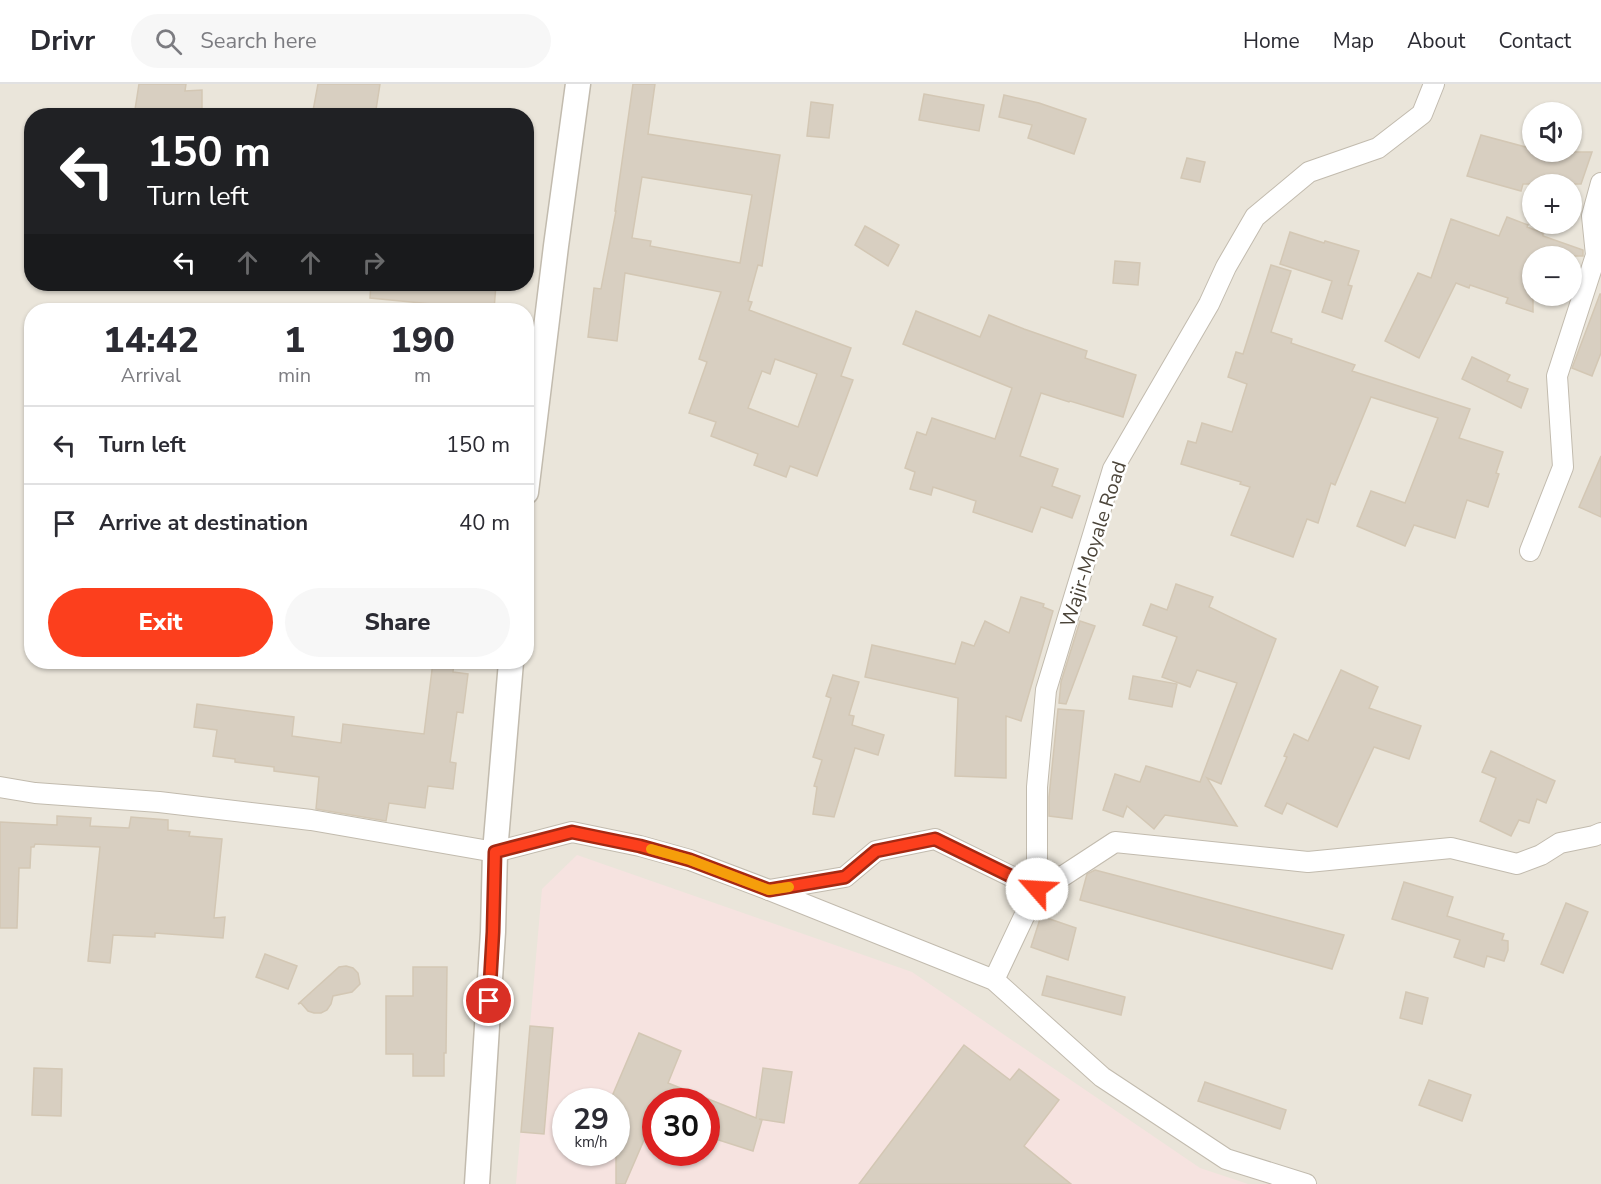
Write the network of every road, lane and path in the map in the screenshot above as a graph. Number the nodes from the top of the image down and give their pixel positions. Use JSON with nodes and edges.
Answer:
{"nodes":[{"id":1,"x":578,"y":84,"type":"edge"},
{"id":2,"x":1434,"y":84,"type":"edge"},
{"id":3,"x":1601,"y":183,"type":"edge"},
{"id":4,"x":534,"y":426,"type":"edge"},
{"id":5,"x":1530,"y":551,"type":"dead end"},
{"id":6,"x":510,"y":669,"type":"edge"},
{"id":7,"x":0,"y":787,"type":"edge"},
{"id":8,"x":1601,"y":833,"type":"edge"},
{"id":9,"x":495,"y":852,"type":"junction"},
{"id":10,"x":1037,"y":889,"type":"junction"},
{"id":11,"x":769,"y":890,"type":"junction"},
{"id":12,"x":994,"y":980,"type":"junction"},
{"id":13,"x":477,"y":1184,"type":"edge"},
{"id":14,"x":1306,"y":1184,"type":"edge"}],
"edges":[{"from":1,"to":4,"type":"street"},
{"from":2,"to":10,"type":"street","name":"Wajir-Moyale Road"},
{"from":3,"to":5,"type":"street"},
{"from":6,"to":9,"type":"street"},
{"from":7,"to":9,"type":"street"},
{"from":8,"to":10,"type":"street"},
{"from":9,"to":11,"type":"street"},
{"from":9,"to":13,"type":"street"},
{"from":10,"to":11,"type":"street"},
{"from":10,"to":12,"type":"street","name":"Wajir-Moyale Road"},
{"from":11,"to":12,"type":"street"},
{"from":12,"to":14,"type":"street"}]}
